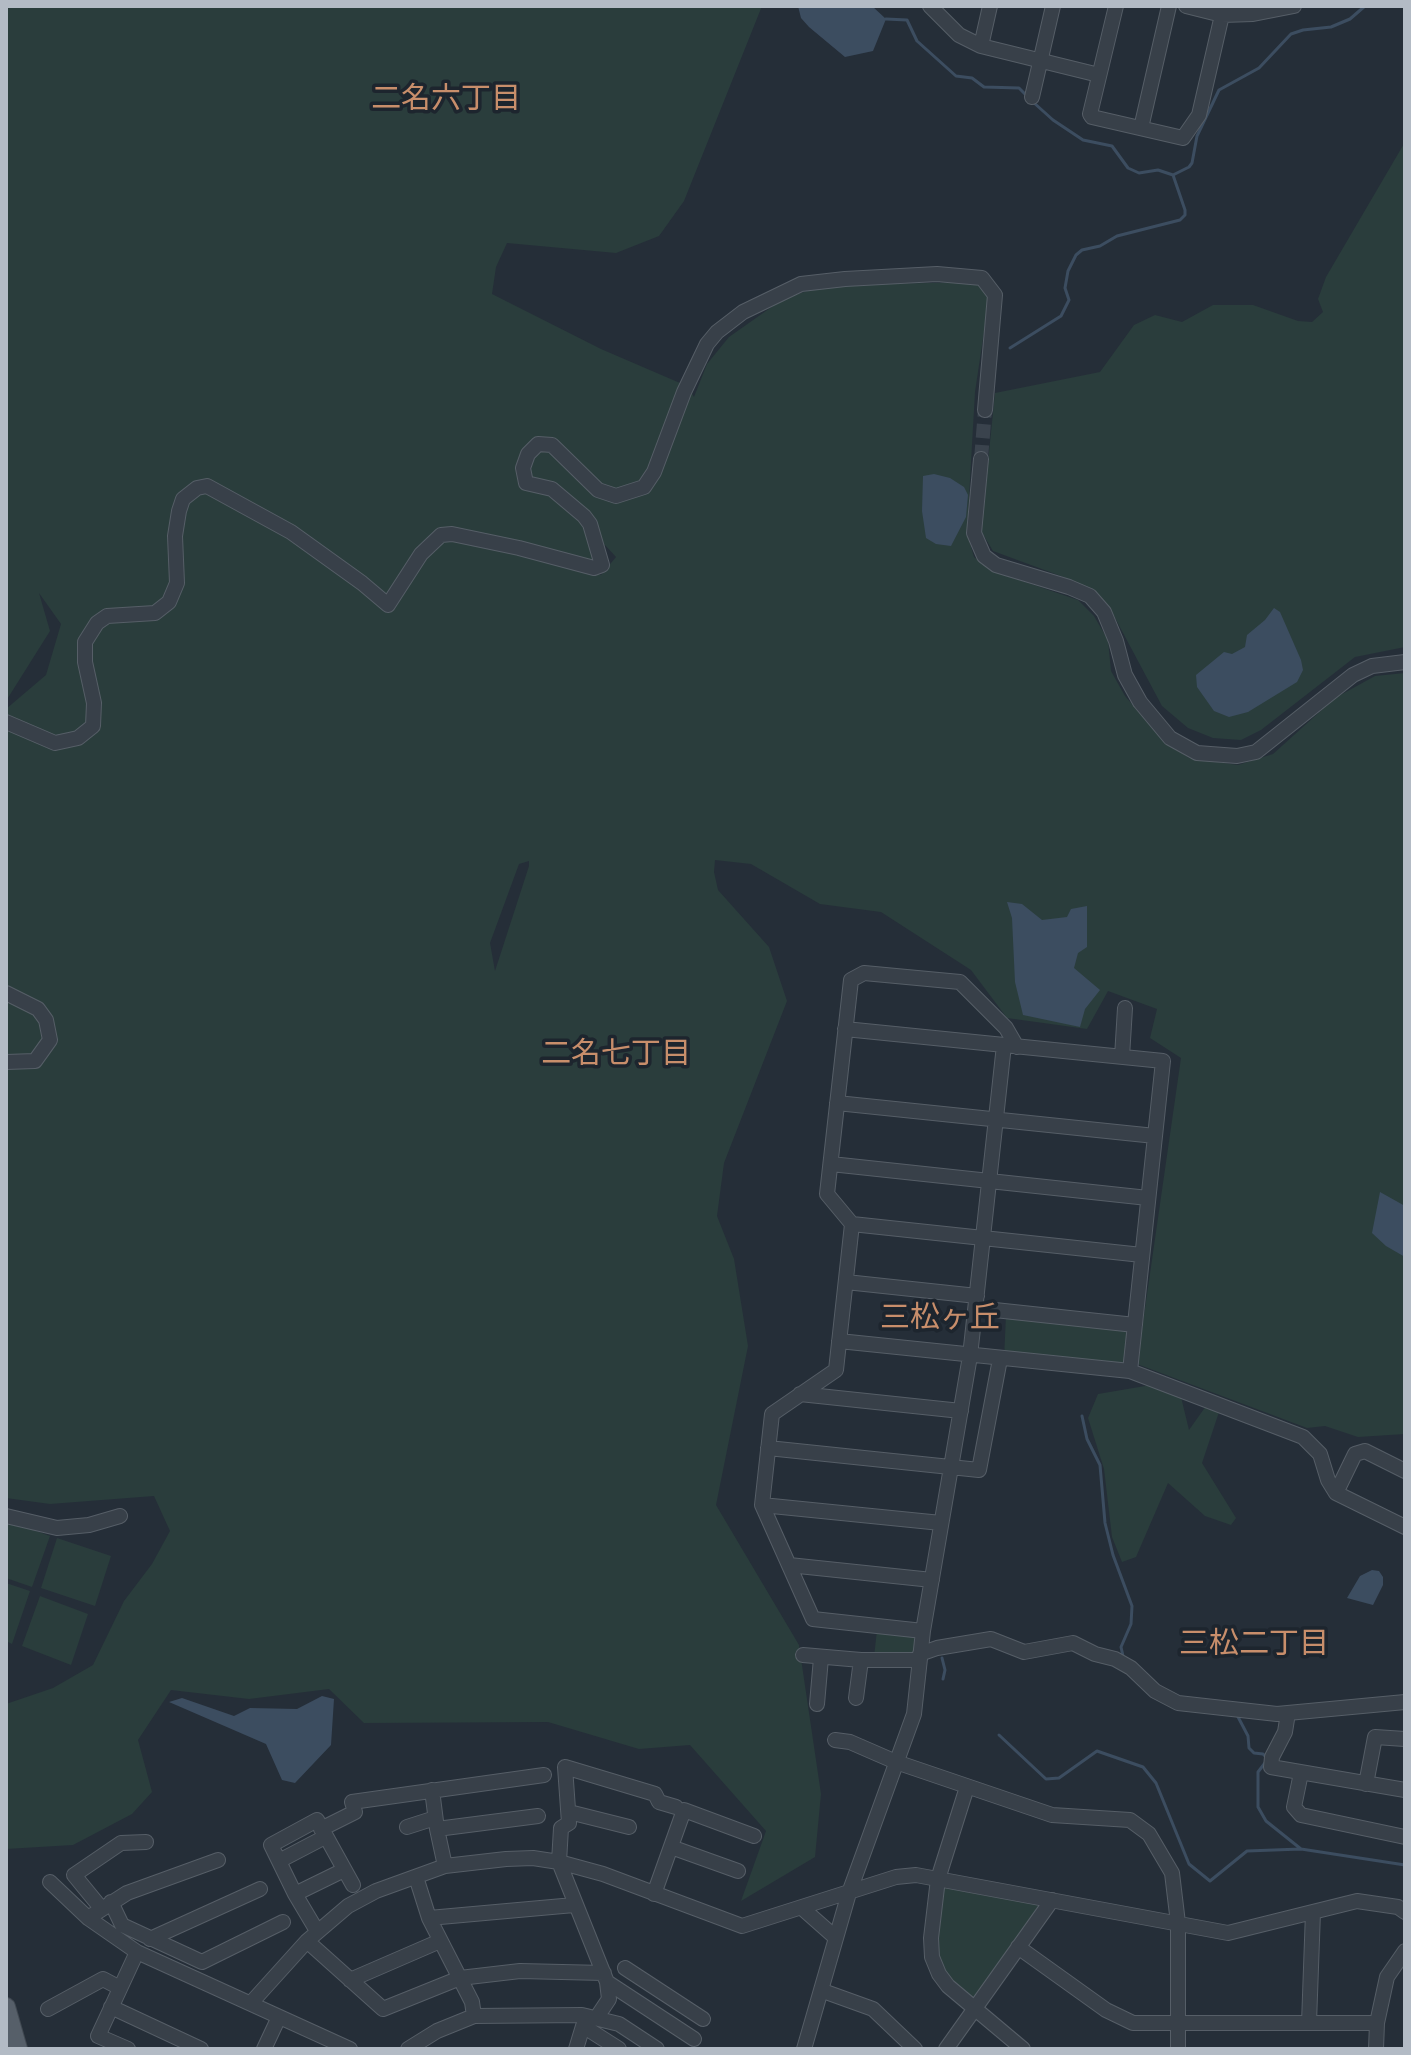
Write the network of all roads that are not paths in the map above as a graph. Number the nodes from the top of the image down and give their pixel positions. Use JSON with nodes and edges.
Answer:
{"nodes":[{"id":1,"x":990,"y":6,"type":"edge"},
{"id":2,"x":1053,"y":6,"type":"edge"},
{"id":3,"x":1116,"y":6,"type":"edge"},
{"id":4,"x":1169,"y":6,"type":"edge"},
{"id":5,"x":1186,"y":6,"type":"edge"},
{"id":6,"x":1284,"y":7,"type":"edge"},
{"id":7,"x":934,"y":8,"type":"edge"},
{"id":8,"x":1222,"y":15,"type":"junction"},
{"id":9,"x":981,"y":46,"type":"junction"},
{"id":10,"x":1040,"y":61,"type":"junction"},
{"id":11,"x":1099,"y":75,"type":"junction"},
{"id":12,"x":1032,"y":97,"type":"dead end"},
{"id":13,"x":1141,"y":128,"type":"junction"},
{"id":14,"x":985,"y":410,"type":"tunnel mouth"},
{"id":15,"x":981,"y":459,"type":"tunnel mouth"},
{"id":16,"x":1405,"y":662,"type":"edge"},
{"id":17,"x":6,"y":722,"type":"edge"},
{"id":18,"x":6,"y":993,"type":"edge"},
{"id":19,"x":1125,"y":1008,"type":"dead end"},
{"id":20,"x":845,"y":1029,"type":"junction"},
{"id":21,"x":1010,"y":1046,"type":"junction"},
{"id":22,"x":1122,"y":1057,"type":"junction"},
{"id":23,"x":6,"y":1062,"type":"edge"},
{"id":24,"x":837,"y":1103,"type":"junction"},
{"id":25,"x":996,"y":1119,"type":"junction"},
{"id":26,"x":1155,"y":1136,"type":"junction"},
{"id":27,"x":831,"y":1164,"type":"junction"},
{"id":28,"x":989,"y":1181,"type":"junction"},
{"id":29,"x":1148,"y":1198,"type":"junction"},
{"id":30,"x":852,"y":1224,"type":"junction"},
{"id":31,"x":983,"y":1238,"type":"junction"},
{"id":32,"x":1142,"y":1255,"type":"junction"},
{"id":33,"x":846,"y":1282,"type":"junction"},
{"id":34,"x":976,"y":1302,"type":"junction"},
{"id":35,"x":1135,"y":1325,"type":"junction"},
{"id":36,"x":839,"y":1341,"type":"junction"},
{"id":37,"x":970,"y":1356,"type":"junction"},
{"id":38,"x":1000,"y":1359,"type":"junction"},
{"id":39,"x":1130,"y":1371,"type":"junction"},
{"id":40,"x":800,"y":1394,"type":"junction"},
{"id":41,"x":961,"y":1411,"type":"junction"},
{"id":42,"x":768,"y":1448,"type":"junction"},
{"id":43,"x":952,"y":1467,"type":"junction"},
{"id":44,"x":1405,"y":1471,"type":"edge"},
{"id":45,"x":1336,"y":1493,"type":"junction"},
{"id":46,"x":762,"y":1505,"type":"junction"},
{"id":47,"x":6,"y":1516,"type":"edge"},
{"id":48,"x":120,"y":1516,"type":"dead end"},
{"id":49,"x":941,"y":1523,"type":"junction"},
{"id":50,"x":1405,"y":1527,"type":"edge"},
{"id":51,"x":789,"y":1565,"type":"junction"},
{"id":52,"x":932,"y":1580,"type":"junction"},
{"id":53,"x":923,"y":1631,"type":"junction"},
{"id":54,"x":803,"y":1655,"type":"dead end"},
{"id":55,"x":920,"y":1657,"type":"junction"},
{"id":56,"x":821,"y":1658,"type":"junction"},
{"id":57,"x":861,"y":1660,"type":"junction"},
{"id":58,"x":856,"y":1698,"type":"dead end"},
{"id":59,"x":1405,"y":1702,"type":"edge"},
{"id":60,"x":817,"y":1704,"type":"dead end"},
{"id":61,"x":1288,"y":1713,"type":"junction"},
{"id":62,"x":1405,"y":1739,"type":"edge"},
{"id":63,"x":835,"y":1740,"type":"dead end"},
{"id":64,"x":896,"y":1762,"type":"junction"},
{"id":65,"x":1294,"y":1772,"type":"junction"},
{"id":66,"x":544,"y":1775,"type":"dead end"},
{"id":67,"x":1366,"y":1784,"type":"junction"},
{"id":68,"x":967,"y":1787,"type":"junction"},
{"id":69,"x":432,"y":1790,"type":"junction"},
{"id":70,"x":1405,"y":1790,"type":"edge"},
{"id":71,"x":676,"y":1807,"type":"dead end"},
{"id":72,"x":569,"y":1812,"type":"junction"},
{"id":73,"x":538,"y":1816,"type":"dead end"},
{"id":74,"x":436,"y":1824,"type":"junction"},
{"id":75,"x":407,"y":1827,"type":"dead end"},
{"id":76,"x":629,"y":1827,"type":"dead end"},
{"id":77,"x":323,"y":1833,"type":"junction"},
{"id":78,"x":754,"y":1836,"type":"dead end"},
{"id":79,"x":1405,"y":1837,"type":"edge"},
{"id":80,"x":146,"y":1842,"type":"dead end"},
{"id":81,"x":671,"y":1847,"type":"junction"},
{"id":82,"x":218,"y":1860,"type":"dead end"},
{"id":83,"x":559,"y":1862,"type":"junction"},
{"id":84,"x":445,"y":1866,"type":"junction"},
{"id":85,"x":344,"y":1870,"type":"junction"},
{"id":86,"x":738,"y":1871,"type":"dead end"},
{"id":87,"x":416,"y":1877,"type":"junction"},
{"id":88,"x":938,"y":1879,"type":"junction"},
{"id":89,"x":50,"y":1882,"type":"dead end"},
{"id":90,"x":353,"y":1885,"type":"dead end"},
{"id":91,"x":260,"y":1889,"type":"dead end"},
{"id":92,"x":849,"y":1893,"type":"junction"},
{"id":93,"x":295,"y":1894,"type":"junction"},
{"id":94,"x":654,"y":1894,"type":"junction"},
{"id":95,"x":1052,"y":1900,"type":"junction"},
{"id":96,"x":106,"y":1905,"type":"junction"},
{"id":97,"x":574,"y":1905,"type":"junction"},
{"id":98,"x":802,"y":1908,"type":"junction"},
{"id":99,"x":1313,"y":1912,"type":"junction"},
{"id":100,"x":1405,"y":1912,"type":"edge"},
{"id":101,"x":88,"y":1918,"type":"junction"},
{"id":102,"x":429,"y":1918,"type":"junction"},
{"id":103,"x":283,"y":1922,"type":"dead end"},
{"id":104,"x":1178,"y":1923,"type":"junction"},
{"id":105,"x":312,"y":1936,"type":"junction"},
{"id":106,"x":836,"y":1938,"type":"junction"},
{"id":107,"x":150,"y":1939,"type":"junction"},
{"id":108,"x":440,"y":1941,"type":"junction"},
{"id":109,"x":1018,"y":1947,"type":"junction"},
{"id":110,"x":1405,"y":1951,"type":"edge"},
{"id":111,"x":137,"y":1952,"type":"junction"},
{"id":112,"x":625,"y":1968,"type":"dead end"},
{"id":113,"x":605,"y":1977,"type":"junction"},
{"id":114,"x":460,"y":1978,"type":"junction"},
{"id":115,"x":640,"y":1978,"type":"junction"},
{"id":116,"x":350,"y":1980,"type":"junction"},
{"id":117,"x":120,"y":1988,"type":"junction"},
{"id":118,"x":823,"y":1991,"type":"junction"},
{"id":119,"x":629,"y":1997,"type":"junction"},
{"id":120,"x":251,"y":2003,"type":"junction"},
{"id":121,"x":684,"y":2006,"type":"junction"},
{"id":122,"x":6,"y":2007,"type":"edge"},
{"id":123,"x":111,"y":2007,"type":"junction"},
{"id":124,"x":974,"y":2008,"type":"junction"},
{"id":125,"x":48,"y":2009,"type":"dead end"},
{"id":126,"x":474,"y":2016,"type":"junction"},
{"id":127,"x":279,"y":2017,"type":"junction"},
{"id":128,"x":588,"y":2019,"type":"junction"},
{"id":129,"x":703,"y":2019,"type":"dead end"},
{"id":130,"x":1178,"y":2022,"type":"junction"},
{"id":131,"x":1309,"y":2023,"type":"junction"},
{"id":132,"x":1377,"y":2023,"type":"junction"},
{"id":133,"x":673,"y":2024,"type":"junction"},
{"id":134,"x":694,"y":2039,"type":"dead end"},
{"id":135,"x":18,"y":2049,"type":"edge"},
{"id":136,"x":128,"y":2049,"type":"edge"},
{"id":137,"x":201,"y":2049,"type":"edge"},
{"id":138,"x":264,"y":2049,"type":"edge"},
{"id":139,"x":350,"y":2049,"type":"edge"},
{"id":140,"x":408,"y":2049,"type":"edge"},
{"id":141,"x":576,"y":2049,"type":"edge"},
{"id":142,"x":619,"y":2049,"type":"edge"},
{"id":143,"x":657,"y":2049,"type":"edge"},
{"id":144,"x":804,"y":2049,"type":"edge"},
{"id":145,"x":915,"y":2049,"type":"edge"},
{"id":146,"x":946,"y":2049,"type":"edge"},
{"id":147,"x":1023,"y":2049,"type":"edge"},
{"id":148,"x":1178,"y":2049,"type":"edge"},
{"id":149,"x":1376,"y":2049,"type":"edge"}],
"edges":[{"from":1,"to":9,"type":"street"},
{"from":2,"to":10,"type":"street"},
{"from":3,"to":11,"type":"street"},
{"from":4,"to":13,"type":"street"},
{"from":5,"to":8,"type":"street"},
{"from":6,"to":8,"type":"street"},
{"from":7,"to":9,"type":"street"},
{"from":8,"to":13,"type":"street"},
{"from":9,"to":10,"type":"street"},
{"from":10,"to":11,"type":"street"},
{"from":10,"to":12,"type":"street"},
{"from":11,"to":13,"type":"street"},
{"from":14,"to":17,"type":"street"},
{"from":15,"to":16,"type":"street"},
{"from":18,"to":23,"type":"street"},
{"from":19,"to":22,"type":"street"},
{"from":20,"to":21,"type":"street"},
{"from":20,"to":21,"type":"street"},
{"from":20,"to":24,"type":"street"},
{"from":21,"to":22,"type":"street"},
{"from":21,"to":25,"type":"street"},
{"from":22,"to":26,"type":"street"},
{"from":24,"to":25,"type":"street"},
{"from":24,"to":27,"type":"street"},
{"from":25,"to":26,"type":"street"},
{"from":25,"to":28,"type":"street"},
{"from":26,"to":29,"type":"street"},
{"from":27,"to":28,"type":"street"},
{"from":27,"to":30,"type":"street"},
{"from":28,"to":29,"type":"street"},
{"from":28,"to":31,"type":"street"},
{"from":29,"to":32,"type":"street"},
{"from":30,"to":31,"type":"street"},
{"from":30,"to":33,"type":"street"},
{"from":31,"to":32,"type":"street"},
{"from":31,"to":34,"type":"street"},
{"from":32,"to":35,"type":"street"},
{"from":33,"to":34,"type":"street"},
{"from":33,"to":36,"type":"street"},
{"from":34,"to":35,"type":"street"},
{"from":34,"to":37,"type":"street"},
{"from":35,"to":39,"type":"street"},
{"from":36,"to":37,"type":"street"},
{"from":36,"to":40,"type":"street"},
{"from":37,"to":38,"type":"street"},
{"from":37,"to":41,"type":"street"},
{"from":38,"to":39,"type":"street"},
{"from":38,"to":43,"type":"street"},
{"from":39,"to":45,"type":"street"},
{"from":40,"to":41,"type":"street"},
{"from":40,"to":42,"type":"street"},
{"from":41,"to":43,"type":"street"},
{"from":42,"to":43,"type":"street"},
{"from":42,"to":46,"type":"street"},
{"from":43,"to":49,"type":"street"},
{"from":44,"to":45,"type":"street"},
{"from":45,"to":50,"type":"street"},
{"from":46,"to":49,"type":"street"},
{"from":46,"to":51,"type":"street"},
{"from":47,"to":48,"type":"street"},
{"from":49,"to":52,"type":"street"},
{"from":51,"to":52,"type":"street"},
{"from":51,"to":53,"type":"street"},
{"from":52,"to":53,"type":"street"},
{"from":53,"to":55,"type":"street"},
{"from":54,"to":56,"type":"street"},
{"from":55,"to":57,"type":"street"},
{"from":55,"to":61,"type":"street"},
{"from":55,"to":64,"type":"street"},
{"from":56,"to":57,"type":"street"},
{"from":56,"to":60,"type":"street"},
{"from":57,"to":58,"type":"street"},
{"from":59,"to":61,"type":"street"},
{"from":61,"to":65,"type":"street"},
{"from":62,"to":67,"type":"street"},
{"from":63,"to":64,"type":"street"},
{"from":64,"to":68,"type":"street"},
{"from":64,"to":92,"type":"street"},
{"from":65,"to":67,"type":"street"},
{"from":65,"to":79,"type":"street"},
{"from":66,"to":69,"type":"street"},
{"from":67,"to":70,"type":"street"},
{"from":68,"to":88,"type":"street"},
{"from":68,"to":104,"type":"street"},
{"from":69,"to":74,"type":"street"},
{"from":69,"to":77,"type":"street"},
{"from":71,"to":72,"type":"street"},
{"from":72,"to":76,"type":"street"},
{"from":72,"to":83,"type":"street"},
{"from":73,"to":74,"type":"street"},
{"from":74,"to":75,"type":"street"},
{"from":74,"to":84,"type":"street"},
{"from":77,"to":85,"type":"street"},
{"from":77,"to":93,"type":"street"},
{"from":78,"to":81,"type":"street"},
{"from":80,"to":96,"type":"street"},
{"from":81,"to":86,"type":"street"},
{"from":81,"to":94,"type":"street"},
{"from":82,"to":96,"type":"street"},
{"from":83,"to":84,"type":"street"},
{"from":83,"to":94,"type":"street"},
{"from":83,"to":97,"type":"street"},
{"from":84,"to":87,"type":"street"},
{"from":85,"to":90,"type":"street"},
{"from":85,"to":93,"type":"street"},
{"from":87,"to":102,"type":"street"},
{"from":87,"to":105,"type":"street"},
{"from":88,"to":92,"type":"street"},
{"from":88,"to":95,"type":"street"},
{"from":88,"to":124,"type":"street"},
{"from":89,"to":101,"type":"street"},
{"from":91,"to":107,"type":"street"},
{"from":92,"to":98,"type":"street"},
{"from":92,"to":106,"type":"street"},
{"from":93,"to":105,"type":"street"},
{"from":94,"to":98,"type":"street"},
{"from":95,"to":104,"type":"street"},
{"from":95,"to":109,"type":"street"},
{"from":96,"to":101,"type":"street"},
{"from":96,"to":107,"type":"street"},
{"from":97,"to":102,"type":"street"},
{"from":97,"to":113,"type":"street"},
{"from":98,"to":106,"type":"street"},
{"from":99,"to":100,"type":"street"},
{"from":99,"to":104,"type":"street"},
{"from":99,"to":131,"type":"street"},
{"from":101,"to":111,"type":"street"},
{"from":102,"to":108,"type":"street"},
{"from":103,"to":107,"type":"street"},
{"from":104,"to":130,"type":"street"},
{"from":105,"to":116,"type":"street"},
{"from":105,"to":120,"type":"street"},
{"from":106,"to":118,"type":"street"},
{"from":108,"to":114,"type":"street"},
{"from":108,"to":116,"type":"street"},
{"from":109,"to":124,"type":"street"},
{"from":109,"to":130,"type":"street"},
{"from":110,"to":132,"type":"street"},
{"from":111,"to":117,"type":"street"},
{"from":111,"to":120,"type":"street"},
{"from":112,"to":115,"type":"street"},
{"from":113,"to":114,"type":"street"},
{"from":113,"to":119,"type":"street"},
{"from":113,"to":128,"type":"street"},
{"from":114,"to":116,"type":"street"},
{"from":114,"to":126,"type":"street"},
{"from":115,"to":119,"type":"street"},
{"from":115,"to":121,"type":"street"},
{"from":117,"to":123,"type":"street"},
{"from":117,"to":125,"type":"street"},
{"from":118,"to":144,"type":"street"},
{"from":118,"to":145,"type":"street"},
{"from":119,"to":133,"type":"street"},
{"from":120,"to":127,"type":"street"},
{"from":121,"to":129,"type":"street"},
{"from":121,"to":133,"type":"street"},
{"from":122,"to":135,"type":"main road"},
{"from":123,"to":136,"type":"street"},
{"from":123,"to":137,"type":"street"},
{"from":124,"to":146,"type":"street"},
{"from":124,"to":147,"type":"street"},
{"from":126,"to":128,"type":"street"},
{"from":126,"to":140,"type":"street"},
{"from":127,"to":138,"type":"street"},
{"from":127,"to":139,"type":"street"},
{"from":128,"to":141,"type":"street"},
{"from":128,"to":142,"type":"street"},
{"from":128,"to":143,"type":"street"},
{"from":130,"to":131,"type":"street"},
{"from":130,"to":148,"type":"street"},
{"from":131,"to":132,"type":"street"},
{"from":132,"to":149,"type":"street"},
{"from":133,"to":134,"type":"street"}]}
